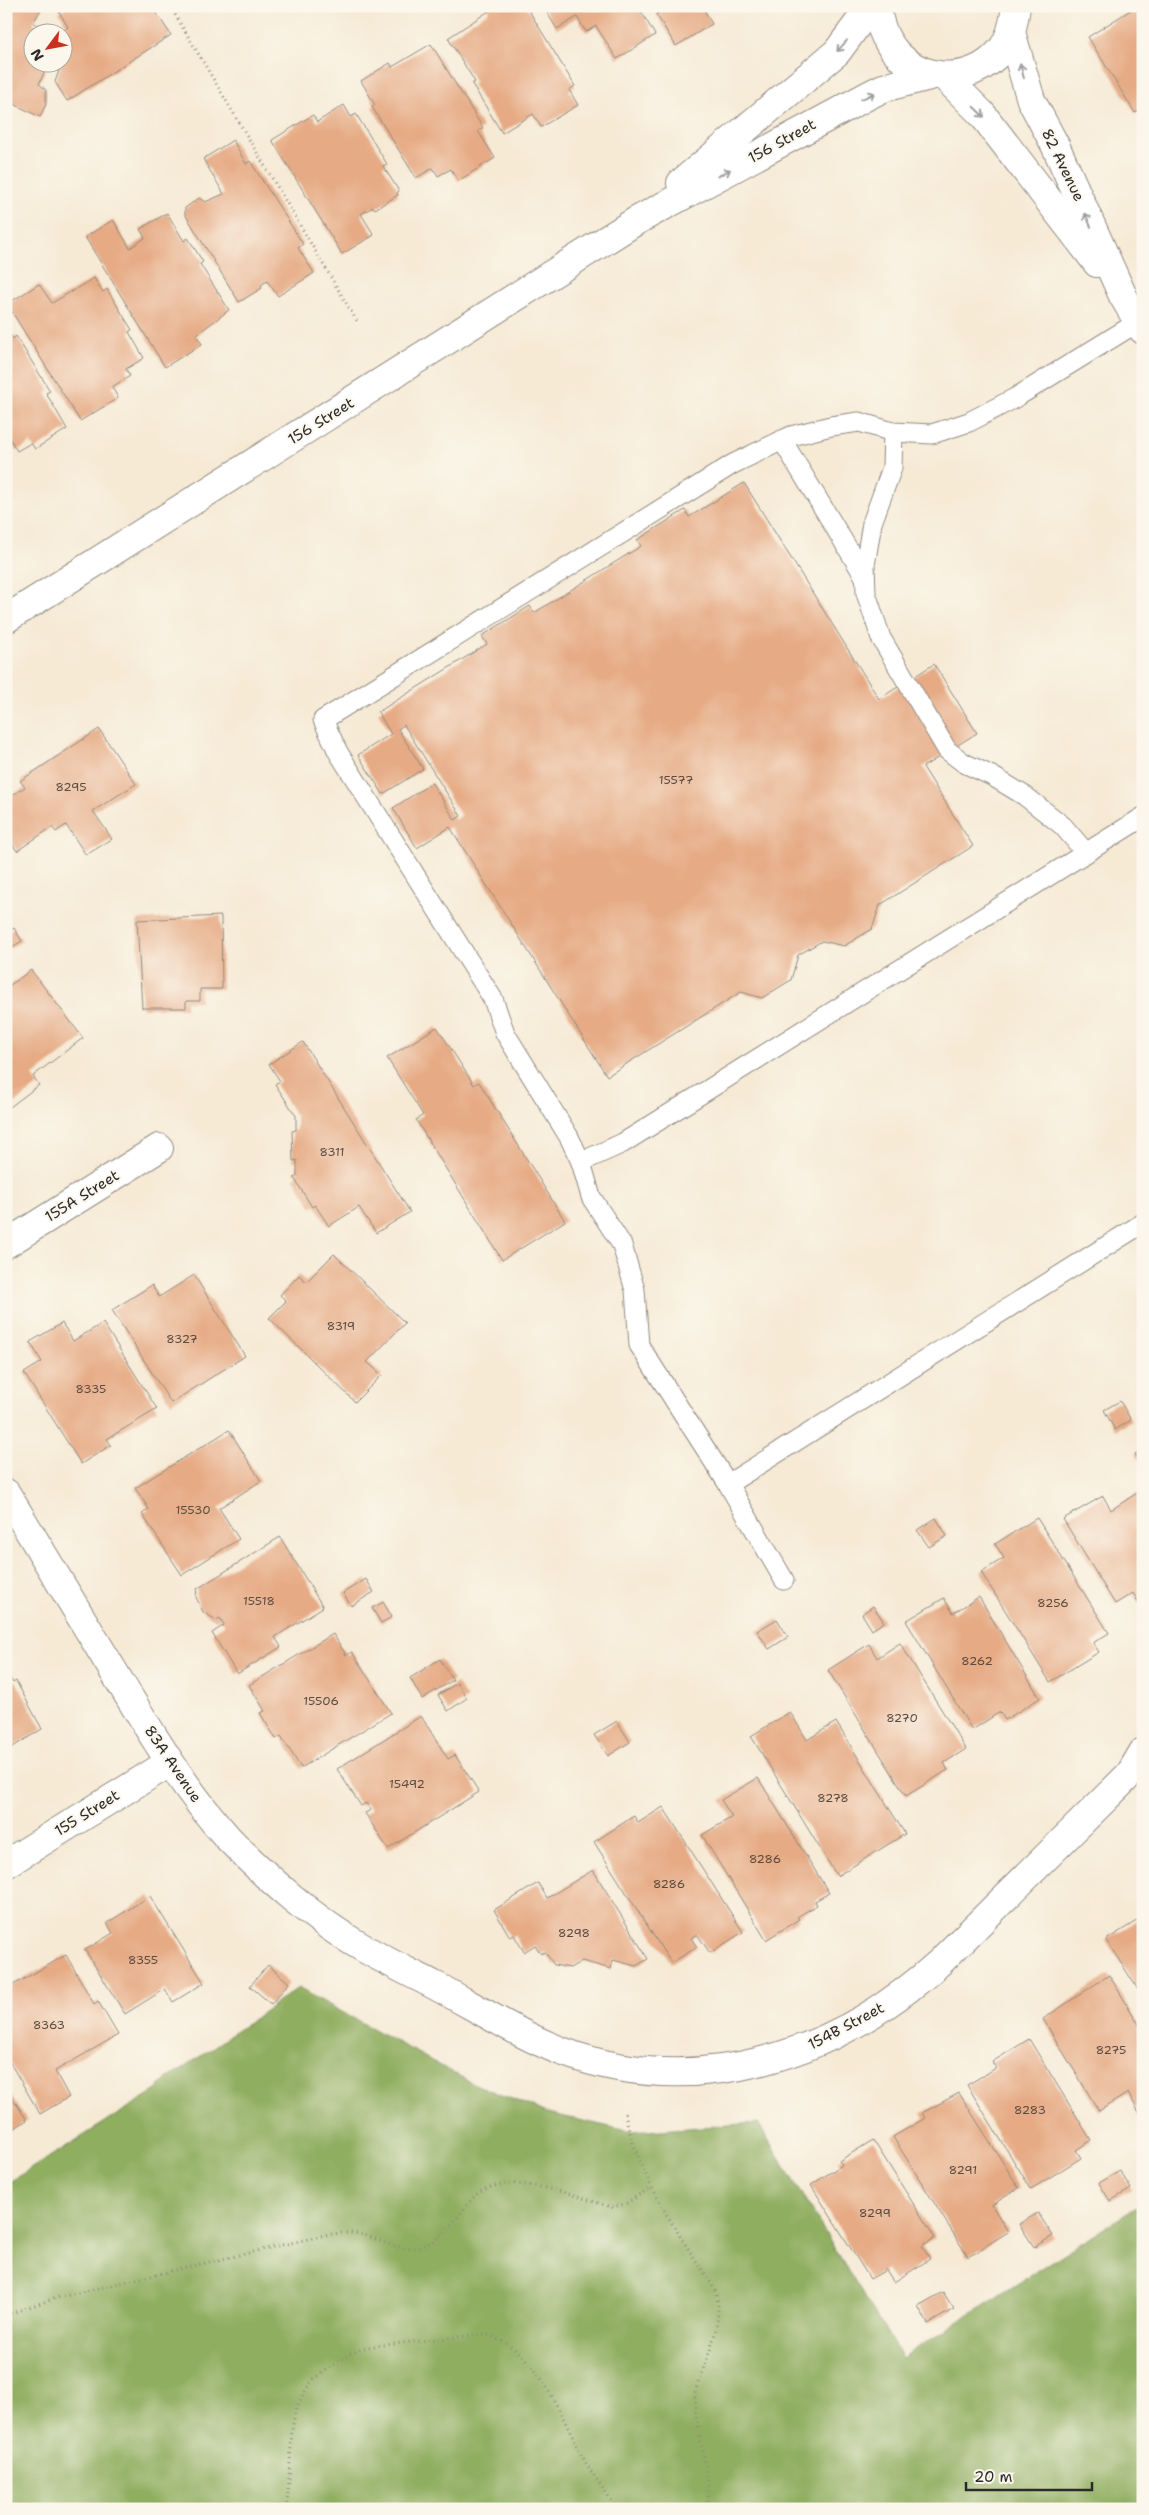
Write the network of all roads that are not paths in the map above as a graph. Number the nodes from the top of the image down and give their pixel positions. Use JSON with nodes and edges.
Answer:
{"nodes":[{"id":1,"x":871,"y":6,"type":"edge"},
{"id":2,"x":878,"y":6,"type":"edge"},
{"id":3,"x":1017,"y":16,"type":"edge"},
{"id":4,"x":940,"y":76,"type":"junction"},
{"id":5,"x":636,"y":222,"type":"junction"},
{"id":6,"x":1123,"y":296,"type":"junction"},
{"id":7,"x":1140,"y":326,"type":"edge"},
{"id":8,"x":893,"y":432,"type":"junction"},
{"id":9,"x":782,"y":440,"type":"junction"},
{"id":10,"x":865,"y":577,"type":"junction"},
{"id":11,"x":6,"y":619,"type":"edge"},
{"id":12,"x":1143,"y":817,"type":"edge"},
{"id":13,"x":1086,"y":853,"type":"junction"},
{"id":14,"x":158,"y":1148,"type":"dead end"},
{"id":15,"x":581,"y":1162,"type":"junction"},
{"id":16,"x":1143,"y":1222,"type":"edge"},
{"id":17,"x":6,"y":1244,"type":"edge"},
{"id":18,"x":728,"y":1484,"type":"junction"},
{"id":19,"x":6,"y":1494,"type":"edge"},
{"id":20,"x":784,"y":1580,"type":"dead end"},
{"id":21,"x":1143,"y":1752,"type":"edge"},
{"id":22,"x":169,"y":1763,"type":"junction"},
{"id":23,"x":6,"y":1864,"type":"edge"},
{"id":24,"x":410,"y":1972,"type":"joint"}],
"edges":[{"from":1,"to":5,"type":"street","name":"156 Street","one_way":true},
{"from":2,"to":4,"type":"street"},
{"from":3,"to":4,"type":"street","name":"156 Street"},
{"from":6,"to":3,"type":"street","name":"82 Avenue","one_way":true},
{"from":5,"to":4,"type":"street","name":"156 Street","one_way":true},
{"from":4,"to":6,"type":"street","name":"82 Avenue","one_way":true},
{"from":5,"to":11,"type":"street","name":"156 Street"},
{"from":6,"to":7,"type":"street","name":"82 Avenue"},
{"from":7,"to":8,"type":"lane"},
{"from":8,"to":9,"type":"lane"},
{"from":8,"to":10,"type":"lane"},
{"from":9,"to":10,"type":"lane"},
{"from":9,"to":15,"type":"lane"},
{"from":10,"to":13,"type":"lane"},
{"from":12,"to":13,"type":"lane"},
{"from":13,"to":15,"type":"lane"},
{"from":14,"to":17,"type":"street","name":"155A Street"},
{"from":15,"to":18,"type":"lane"},
{"from":16,"to":18,"type":"lane"},
{"from":18,"to":20,"type":"lane"},
{"from":19,"to":22,"type":"street","name":"83A Avenue"},
{"from":21,"to":24,"type":"street","name":"154B Street"},
{"from":22,"to":23,"type":"street","name":"155 Street"},
{"from":22,"to":24,"type":"street","name":"83A Avenue"}]}
